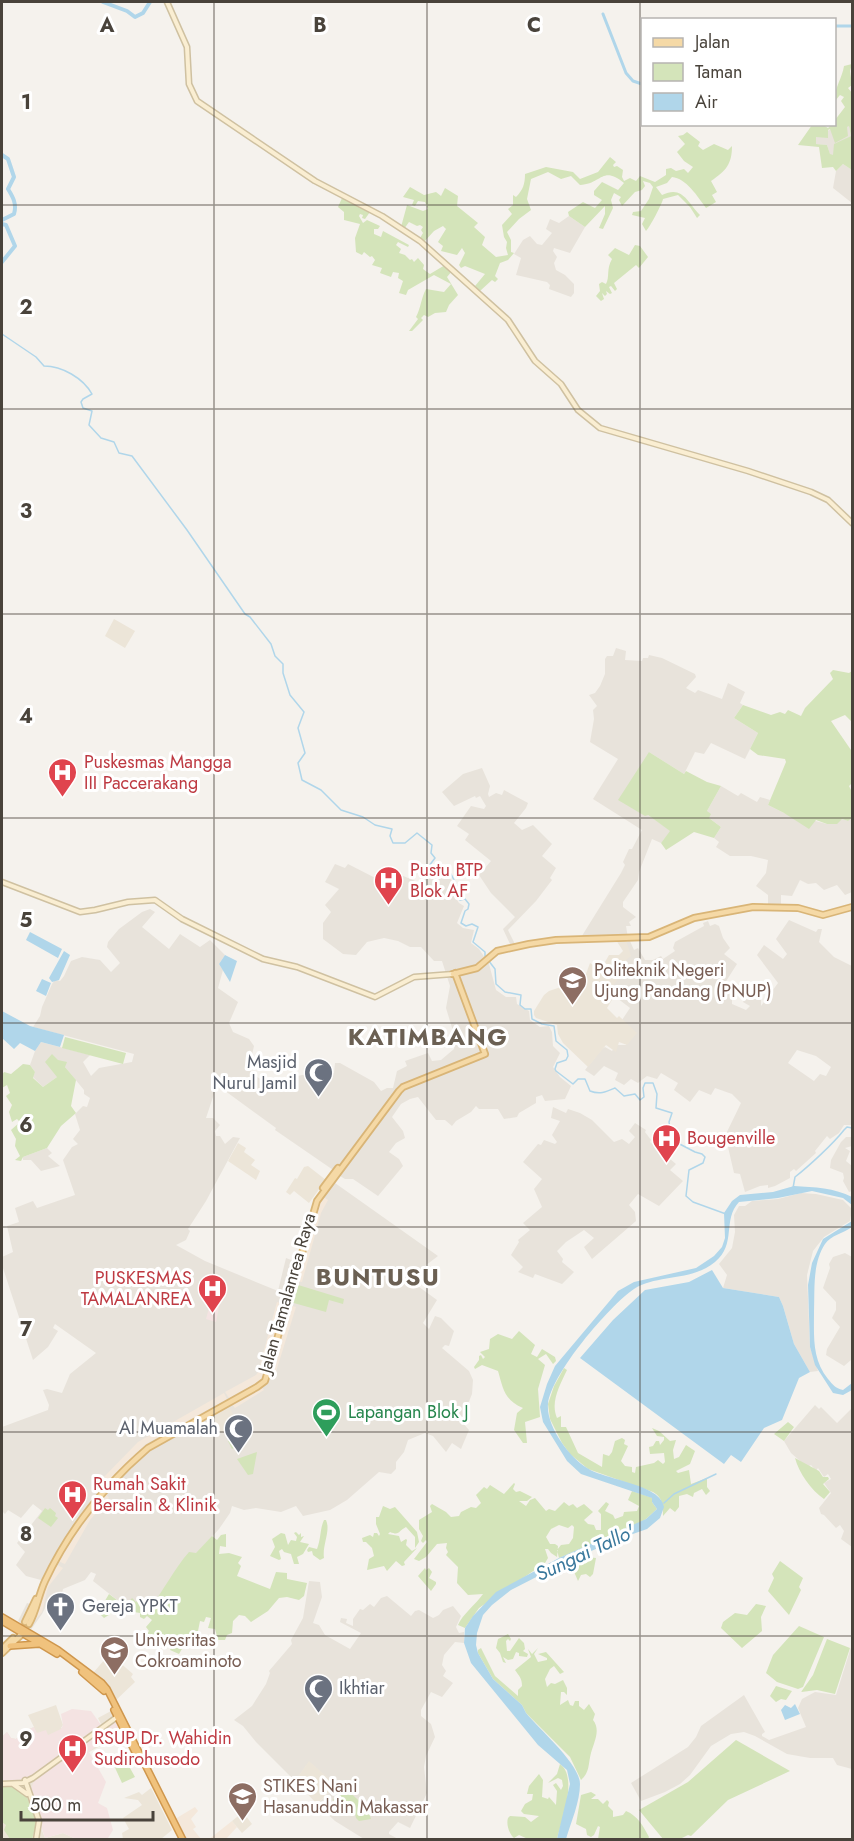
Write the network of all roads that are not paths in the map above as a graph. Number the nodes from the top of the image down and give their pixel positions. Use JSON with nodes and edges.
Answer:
{"nodes":[{"id":1,"x":167,"y":2,"type":"edge"},
{"id":2,"x":852,"y":523,"type":"edge"},
{"id":3,"x":2,"y":882,"type":"edge"},
{"id":4,"x":852,"y":907,"type":"edge"},
{"id":5,"x":454,"y":974,"type":"junction"},
{"id":6,"x":2,"y":1617,"type":"edge"},
{"id":7,"x":2,"y":1621,"type":"edge"},
{"id":8,"x":13,"y":1628,"type":"junction"},
{"id":9,"x":24,"y":1629,"type":"junction"},
{"id":10,"x":14,"y":1638,"type":"joint"},
{"id":11,"x":41,"y":1644,"type":"junction"},
{"id":12,"x":10,"y":1646,"type":"junction"},
{"id":13,"x":2,"y":1649,"type":"edge"},
{"id":14,"x":2,"y":1653,"type":"edge"},
{"id":15,"x":93,"y":1677,"type":"junction"},
{"id":16,"x":117,"y":1717,"type":"junction"},
{"id":17,"x":125,"y":1728,"type":"junction"},
{"id":18,"x":42,"y":1771,"type":"junction"},
{"id":19,"x":33,"y":1778,"type":"junction"},
{"id":20,"x":24,"y":1781,"type":"junction"},
{"id":21,"x":2,"y":1783,"type":"edge"},
{"id":22,"x":12,"y":1784,"type":"junction"},
{"id":23,"x":28,"y":1794,"type":"junction"},
{"id":24,"x":34,"y":1839,"type":"edge"},
{"id":25,"x":181,"y":1839,"type":"edge"}],
"edges":[{"from":1,"to":2,"type":"street"},
{"from":3,"to":5,"type":"street"},
{"from":4,"to":5,"type":"main road"},
{"from":5,"to":9,"type":"main road","name":"Jalan Tamalanrea Raya"},
{"from":6,"to":9,"type":"highway"},
{"from":7,"to":8,"type":"highway"},
{"from":8,"to":9,"type":"highway"},
{"from":8,"to":10,"type":"highway"},
{"from":9,"to":11,"type":"highway"},
{"from":9,"to":12,"type":"main road"},
{"from":9,"to":15,"type":"highway"},
{"from":10,"to":13,"type":"main road"},
{"from":11,"to":12,"type":"highway"},
{"from":11,"to":15,"type":"highway"},
{"from":12,"to":14,"type":"main road"},
{"from":15,"to":16,"type":"highway"},
{"from":15,"to":17,"type":"highway"},
{"from":16,"to":17,"type":"highway"},
{"from":16,"to":18,"type":"street"},
{"from":17,"to":25,"type":"highway"},
{"from":18,"to":19,"type":"street"},
{"from":18,"to":20,"type":"street"},
{"from":19,"to":20,"type":"street"},
{"from":19,"to":23,"type":"street"},
{"from":20,"to":21,"type":"street"},
{"from":20,"to":22,"type":"street"},
{"from":20,"to":23,"type":"street"},
{"from":21,"to":22,"type":"street"},
{"from":22,"to":23,"type":"street"},
{"from":23,"to":24,"type":"street"}]}
